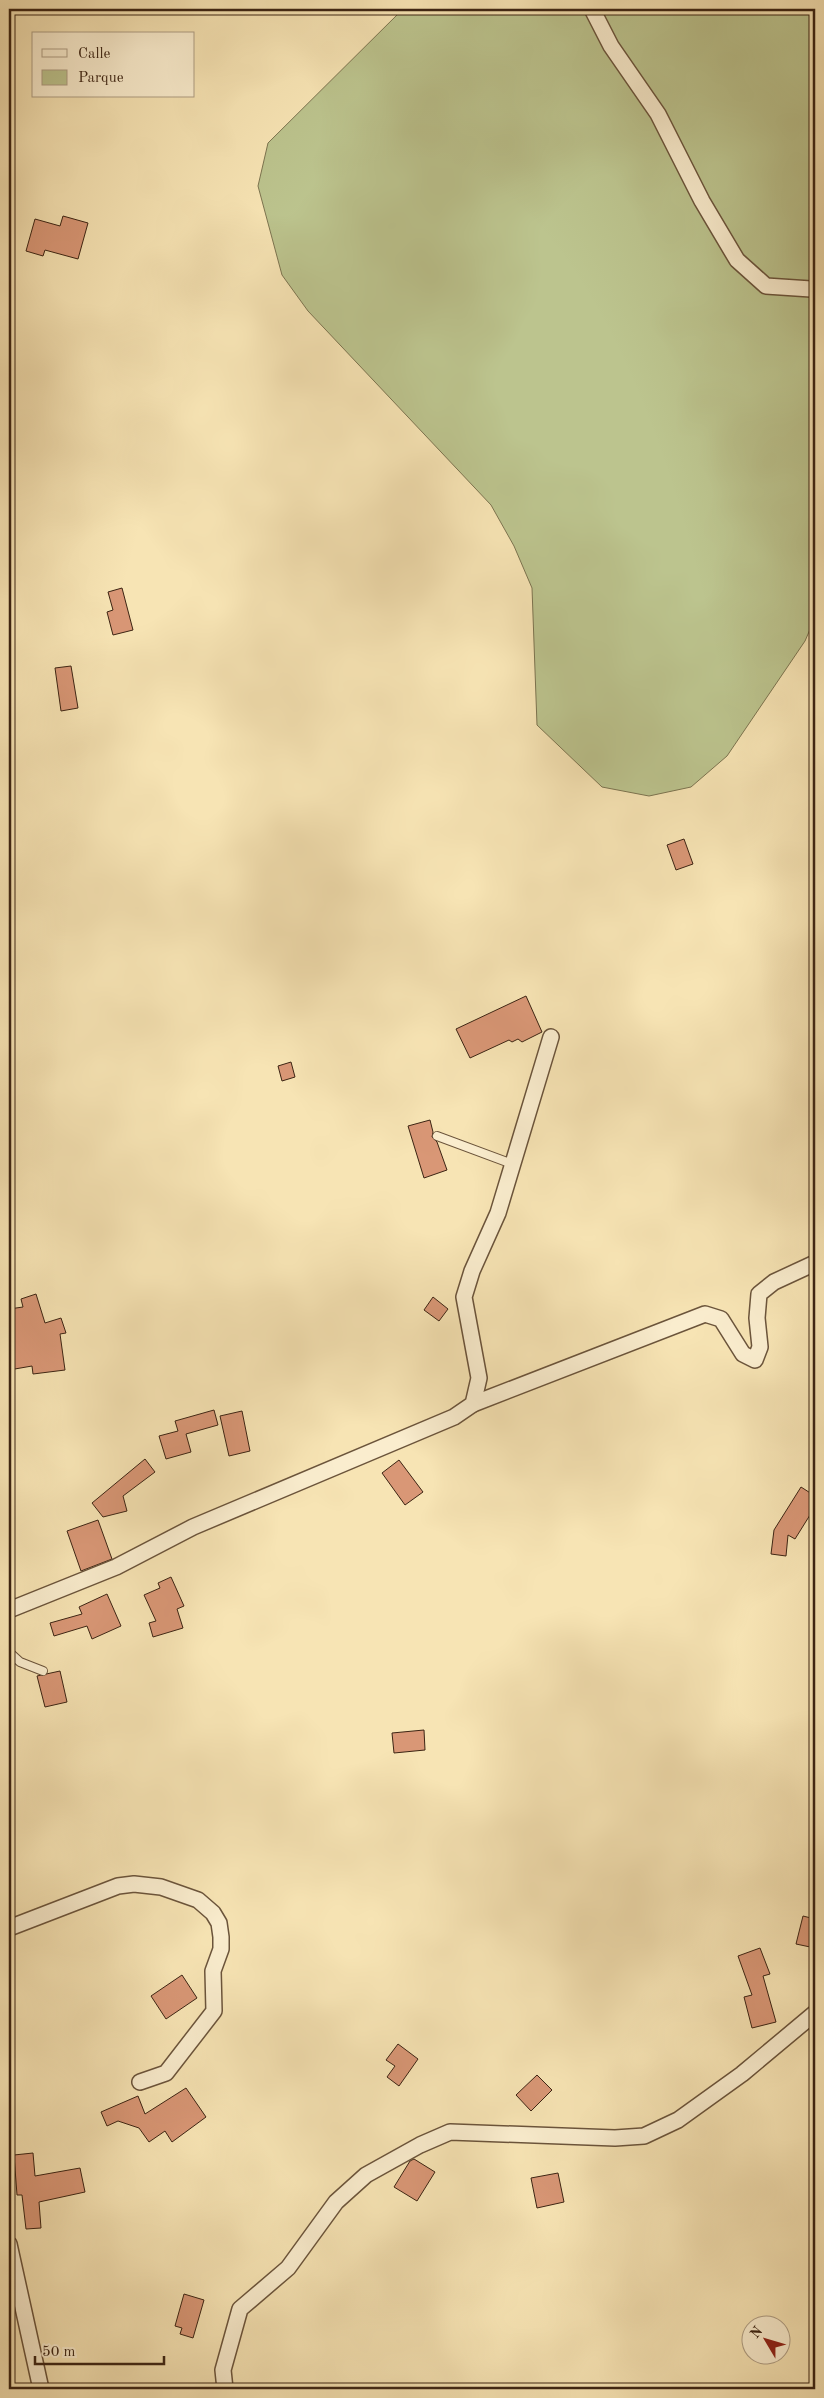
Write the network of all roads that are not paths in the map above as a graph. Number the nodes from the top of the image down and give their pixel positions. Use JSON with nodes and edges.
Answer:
{"nodes":[{"id":1,"x":592,"y":9,"type":"edge"},
{"id":2,"x":815,"y":288,"type":"edge"},
{"id":3,"x":551,"y":1037,"type":"dead end"},
{"id":4,"x":437,"y":1136,"type":"dead end"},
{"id":5,"x":515,"y":1165,"type":"junction"},
{"id":6,"x":815,"y":1263,"type":"edge"},
{"id":7,"x":473,"y":1404,"type":"junction"},
{"id":8,"x":9,"y":1613,"type":"edge"},
{"id":9,"x":9,"y":1652,"type":"edge"},
{"id":10,"x":43,"y":1671,"type":"dead end"},
{"id":11,"x":9,"y":1928,"type":"edge"},
{"id":12,"x":815,"y":2013,"type":"edge"},
{"id":13,"x":140,"y":2082,"type":"dead end"},
{"id":14,"x":9,"y":2244,"type":"edge"},
{"id":15,"x":41,"y":2389,"type":"edge"},
{"id":16,"x":225,"y":2389,"type":"edge"}],
"edges":[{"from":1,"to":2,"type":"street"},
{"from":3,"to":5,"type":"street"},
{"from":4,"to":5,"type":"lane"},
{"from":5,"to":7,"type":"street"},
{"from":6,"to":7,"type":"street"},
{"from":7,"to":8,"type":"street"},
{"from":9,"to":10,"type":"lane"},
{"from":11,"to":13,"type":"street"},
{"from":12,"to":16,"type":"street"},
{"from":14,"to":15,"type":"street"}]}
